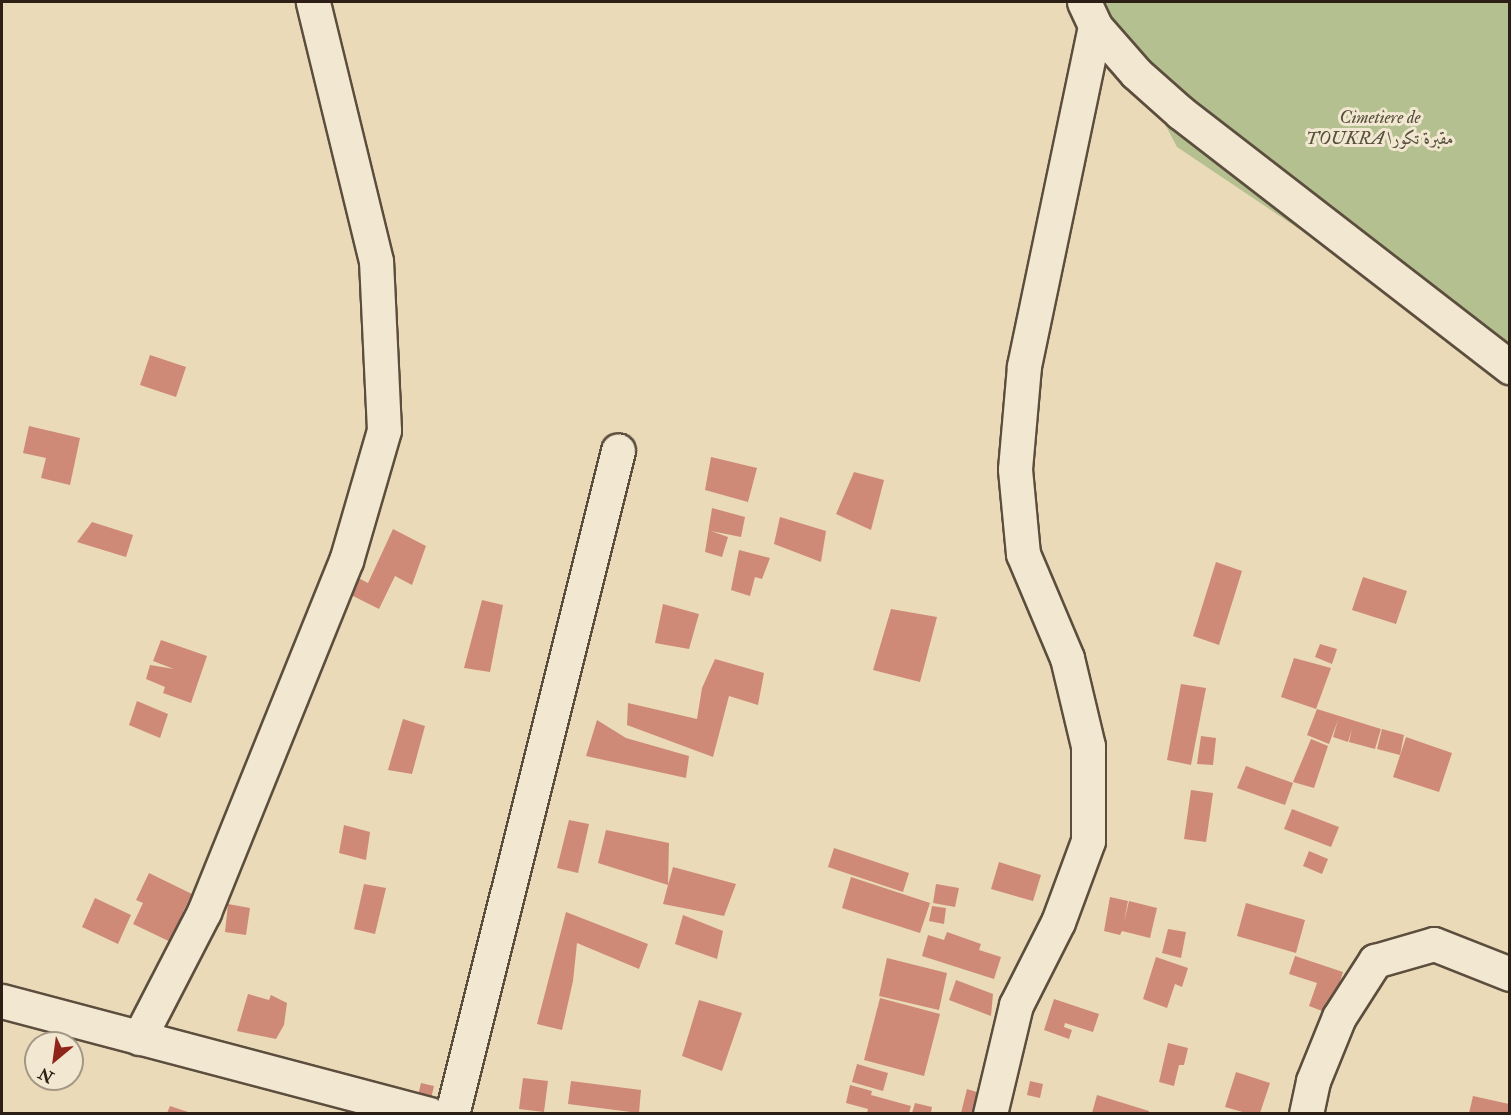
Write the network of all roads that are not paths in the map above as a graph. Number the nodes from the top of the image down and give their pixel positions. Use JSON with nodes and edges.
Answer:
{"nodes":[{"id":1,"x":313,"y":2,"type":"edge"},
{"id":2,"x":1089,"y":14,"type":"edge"},
{"id":3,"x":1509,"y":367,"type":"edge"},
{"id":4,"x":618,"y":450,"type":"dead end"},
{"id":5,"x":1509,"y":974,"type":"edge"},
{"id":6,"x":2,"y":1002,"type":"edge"},
{"id":7,"x":139,"y":1038,"type":"junction"},
{"id":8,"x":429,"y":1113,"type":"edge"},
{"id":9,"x":452,"y":1113,"type":"edge"},
{"id":10,"x":990,"y":1113,"type":"edge"},
{"id":11,"x":1306,"y":1113,"type":"edge"}],
"edges":[{"from":1,"to":7,"type":"street"},
{"from":2,"to":3,"type":"street"},
{"from":2,"to":10,"type":"street"},
{"from":4,"to":9,"type":"street"},
{"from":5,"to":11,"type":"street"},
{"from":6,"to":7,"type":"street"},
{"from":7,"to":8,"type":"street"}]}
